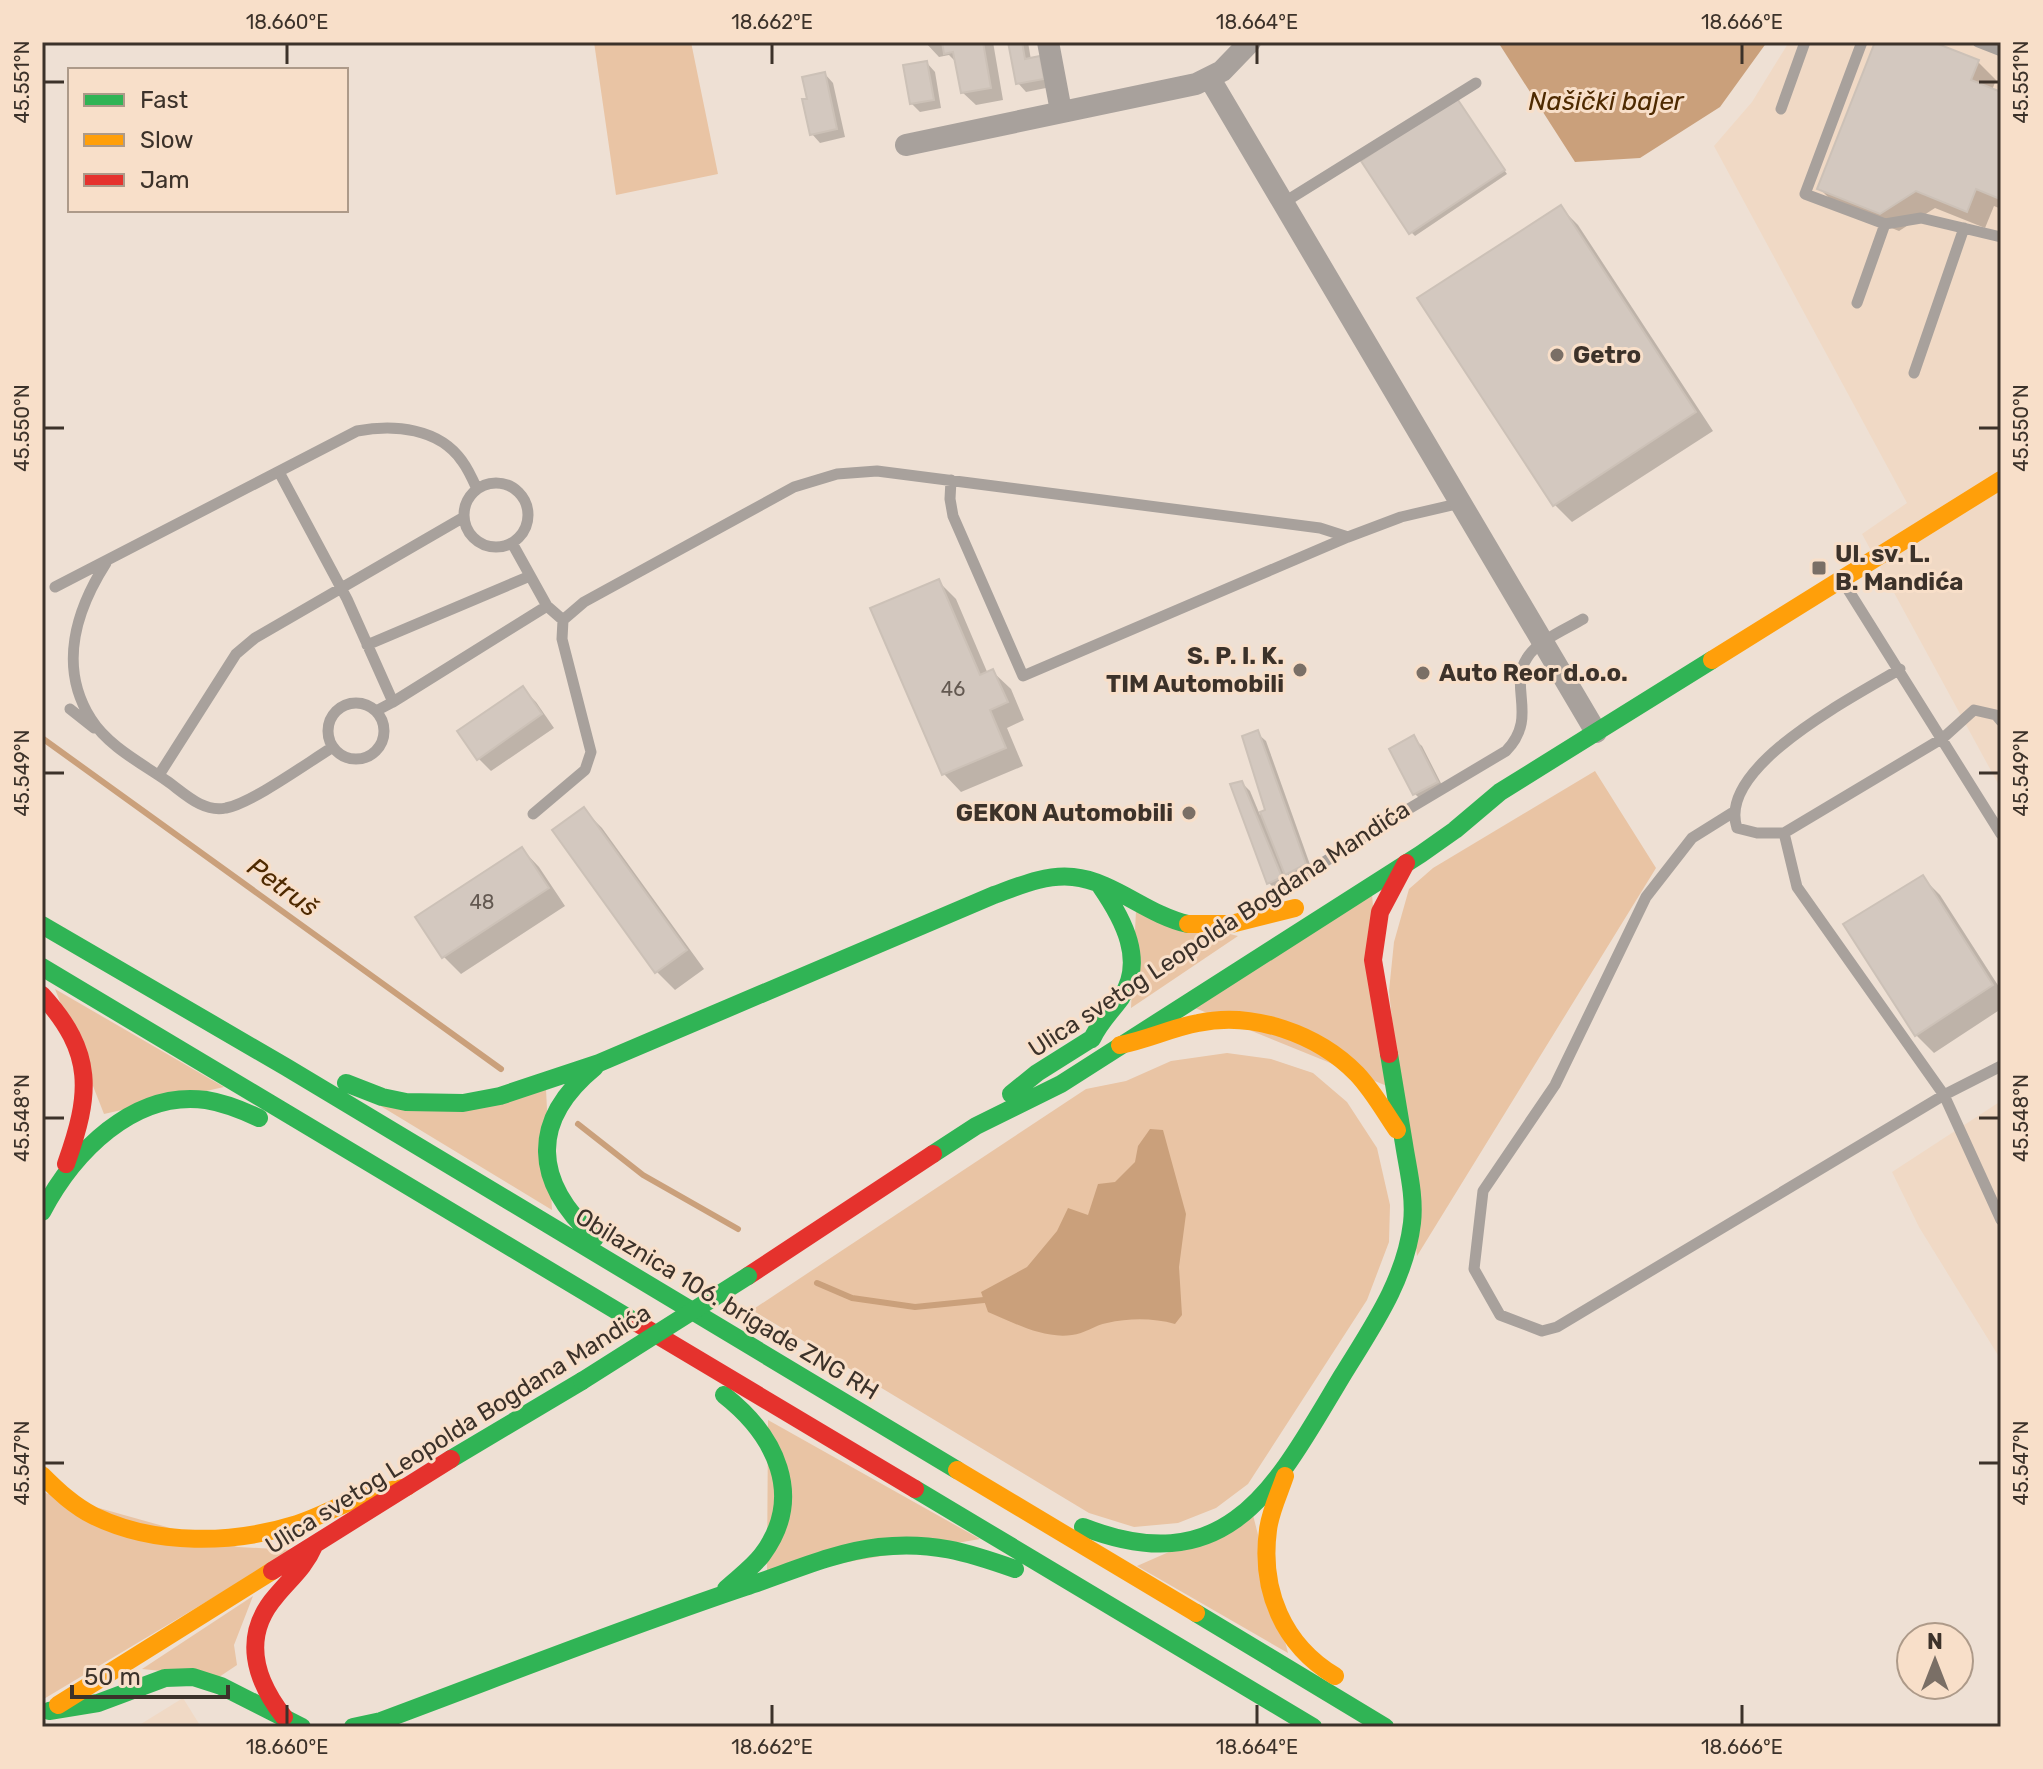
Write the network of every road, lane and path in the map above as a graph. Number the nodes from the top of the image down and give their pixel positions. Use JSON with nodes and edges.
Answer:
{"nodes":[{"id":1,"x":1048,"y":42,"type":"edge"},
{"id":2,"x":1250,"y":42,"type":"edge"},
{"id":3,"x":1805,"y":42,"type":"edge"},
{"id":4,"x":1862,"y":42,"type":"edge"},
{"id":5,"x":1978,"y":42,"type":"edge"},
{"id":6,"x":2001,"y":51,"type":"edge"},
{"id":7,"x":1210,"y":79,"type":"junction"},
{"id":8,"x":1476,"y":83,"type":"dead end"},
{"id":9,"x":1781,"y":109,"type":"dead end"},
{"id":10,"x":1061,"y":111,"type":"junction"},
{"id":11,"x":906,"y":145,"type":"dead end"},
{"id":12,"x":1283,"y":203,"type":"junction"},
{"id":13,"x":1885,"y":224,"type":"junction"},
{"id":14,"x":1964,"y":228,"type":"junction"},
{"id":15,"x":2000,"y":233,"type":"edge"},
{"id":16,"x":1857,"y":303,"type":"dead end"},
{"id":17,"x":1914,"y":373,"type":"dead end"},
{"id":18,"x":279,"y":472,"type":"junction"},
{"id":19,"x":951,"y":480,"type":"junction"},
{"id":20,"x":2001,"y":480,"type":"edge"},
{"id":21,"x":477,"y":489,"type":"junction"},
{"id":22,"x":1461,"y":503,"type":"junction"},
{"id":23,"x":464,"y":517,"type":"junction"},
{"id":24,"x":1348,"y":537,"type":"junction"},
{"id":25,"x":512,"y":543,"type":"junction"},
{"id":26,"x":108,"y":560,"type":"junction"},
{"id":27,"x":530,"y":576,"type":"junction"},
{"id":28,"x":1842,"y":579,"type":"junction"},
{"id":29,"x":55,"y":587,"type":"dead end"},
{"id":30,"x":341,"y":588,"type":"junction"},
{"id":31,"x":547,"y":606,"type":"junction"},
{"id":32,"x":1583,"y":619,"type":"dead end"},
{"id":33,"x":563,"y":620,"type":"junction"},
{"id":34,"x":1543,"y":643,"type":"junction"},
{"id":35,"x":367,"y":645,"type":"junction"},
{"id":36,"x":1900,"y":669,"type":"junction"},
{"id":37,"x":393,"y":702,"type":"junction"},
{"id":38,"x":70,"y":709,"type":"dead end"},
{"id":39,"x":376,"y":711,"type":"junction"},
{"id":40,"x":2001,"y":721,"type":"edge"},
{"id":41,"x":1596,"y":732,"type":"junction"},
{"id":42,"x":1943,"y":738,"type":"junction"},
{"id":43,"x":117,"y":746,"type":"junction"},
{"id":44,"x":333,"y":747,"type":"junction"},
{"id":45,"x":159,"y":775,"type":"junction"},
{"id":46,"x":1500,"y":792,"type":"junction"},
{"id":47,"x":1447,"y":813,"type":"dead end"},
{"id":48,"x":1732,"y":813,"type":"junction"},
{"id":49,"x":533,"y":814,"type":"dead end"},
{"id":50,"x":1784,"y":833,"type":"junction"},
{"id":51,"x":2001,"y":834,"type":"edge"},
{"id":52,"x":1406,"y":863,"type":"junction"},
{"id":53,"x":1101,"y":887,"type":"junction"},
{"id":54,"x":1260,"y":902,"type":"dead end"},
{"id":55,"x":42,"y":925,"type":"edge"},
{"id":56,"x":1242,"y":943,"type":"dead end"},
{"id":57,"x":42,"y":967,"type":"edge"},
{"id":58,"x":42,"y":995,"type":"edge"},
{"id":59,"x":1135,"y":1012,"type":"dead end"},
{"id":60,"x":1092,"y":1039,"type":"junction"},
{"id":61,"x":1120,"y":1045,"type":"junction"},
{"id":62,"x":599,"y":1063,"type":"junction"},
{"id":63,"x":2001,"y":1066,"type":"edge"},
{"id":64,"x":286,"y":1067,"type":"junction"},
{"id":65,"x":1944,"y":1095,"type":"junction"},
{"id":66,"x":976,"y":1126,"type":"junction"},
{"id":67,"x":1401,"y":1136,"type":"junction"},
{"id":68,"x":340,"y":1145,"type":"junction"},
{"id":69,"x":63,"y":1176,"type":"junction"},
{"id":70,"x":42,"y":1212,"type":"edge"},
{"id":71,"x":2001,"y":1220,"type":"edge"},
{"id":72,"x":639,"y":1279,"type":"junction"},
{"id":73,"x":680,"y":1349,"type":"junction"},
{"id":74,"x":1289,"y":1465,"type":"junction"},
{"id":75,"x":42,"y":1475,"type":"edge"},
{"id":76,"x":407,"y":1487,"type":"junction"},
{"id":77,"x":1033,"y":1516,"type":"junction"},
{"id":78,"x":314,"y":1546,"type":"junction"},
{"id":79,"x":1092,"y":1594,"type":"junction"},
{"id":80,"x":718,"y":1596,"type":"junction"},
{"id":81,"x":46,"y":1713,"type":"edge"},
{"id":82,"x":1380,"y":1724,"type":"edge"},
{"id":83,"x":296,"y":1725,"type":"edge"},
{"id":84,"x":353,"y":1727,"type":"edge"},
{"id":85,"x":1313,"y":1727,"type":"edge"}],
"edges":[{"from":1,"to":10,"type":"street"},
{"from":2,"to":7,"type":"street"},
{"from":3,"to":9,"type":"lane"},
{"from":4,"to":13,"type":"lane"},
{"from":5,"to":6,"type":"lane"},
{"from":7,"to":10,"type":"street"},
{"from":7,"to":12,"type":"street"},
{"from":8,"to":12,"type":"lane"},
{"from":10,"to":11,"type":"street"},
{"from":12,"to":22,"type":"street"},
{"from":13,"to":14,"type":"lane"},
{"from":13,"to":16,"type":"lane"},
{"from":14,"to":15,"type":"lane"},
{"from":14,"to":17,"type":"lane"},
{"from":18,"to":21,"type":"lane"},
{"from":18,"to":26,"type":"lane"},
{"from":18,"to":30,"type":"lane"},
{"from":19,"to":24,"type":"lane"},
{"from":19,"to":24,"type":"lane"},
{"from":19,"to":33,"type":"lane"},
{"from":20,"to":28,"type":"main road","name":"Ulica svetog Leopolda Bogdana Mandića"},
{"from":21,"to":23,"type":"lane"},
{"from":21,"to":25,"type":"lane"},
{"from":22,"to":24,"type":"lane"},
{"from":22,"to":34,"type":"street"},
{"from":23,"to":25,"type":"lane"},
{"from":23,"to":30,"type":"lane"},
{"from":25,"to":27,"type":"lane"},
{"from":26,"to":29,"type":"lane"},
{"from":26,"to":43,"type":"lane"},
{"from":27,"to":31,"type":"lane"},
{"from":27,"to":35,"type":"lane"},
{"from":28,"to":36,"type":"lane"},
{"from":28,"to":41,"type":"main road","name":"Ulica svetog Leopolda Bogdana Mandića"},
{"from":30,"to":35,"type":"lane"},
{"from":30,"to":45,"type":"lane"},
{"from":31,"to":33,"type":"lane"},
{"from":31,"to":37,"type":"lane"},
{"from":32,"to":34,"type":"lane"},
{"from":33,"to":49,"type":"lane"},
{"from":34,"to":41,"type":"street"},
{"from":34,"to":54,"type":"lane"},
{"from":35,"to":37,"type":"lane"},
{"from":36,"to":42,"type":"lane"},
{"from":36,"to":48,"type":"lane"},
{"from":37,"to":39,"type":"lane"},
{"from":38,"to":43,"type":"lane"},
{"from":39,"to":44,"type":"lane"},
{"from":39,"to":44,"type":"lane"},
{"from":40,"to":42,"type":"lane"},
{"from":41,"to":46,"type":"main road","name":"Ulica svetog Leopolda Bogdana Mandića"},
{"from":42,"to":50,"type":"lane"},
{"from":42,"to":51,"type":"lane"},
{"from":43,"to":45,"type":"lane"},
{"from":44,"to":45,"type":"lane"},
{"from":46,"to":47,"type":"main road","name":"Ulica svetog Leopolda Bogdana Mandića"},
{"from":46,"to":52,"type":"main road","name":"Ulica svetog Leopolda Bogdana Mandića"},
{"from":48,"to":50,"type":"lane"},
{"from":48,"to":65,"type":"lane"},
{"from":50,"to":65,"type":"lane"},
{"from":52,"to":61,"type":"main road","name":"Ulica svetog Leopolda Bogdana Mandića"},
{"from":52,"to":67,"type":"main road"},
{"from":53,"to":56,"type":"main road","name":"Ulica svetog Leopolda Bogdana Mandića"},
{"from":53,"to":60,"type":"main road"},
{"from":53,"to":62,"type":"main road"},
{"from":55,"to":64,"type":"main road","name":"Obilaznica 106. brigade ZNG RH"},
{"from":57,"to":68,"type":"main road"},
{"from":58,"to":69,"type":"main road"},
{"from":59,"to":60,"type":"main road","name":"Ulica svetog Leopolda Bogdana Mandića"},
{"from":60,"to":66,"type":"main road","name":"Ulica svetog Leopolda Bogdana Mandića"},
{"from":61,"to":66,"type":"main road","name":"Ulica svetog Leopolda Bogdana Mandića"},
{"from":61,"to":67,"type":"main road"},
{"from":62,"to":64,"type":"main road"},
{"from":62,"to":72,"type":"main road"},
{"from":63,"to":65,"type":"lane"},
{"from":64,"to":72,"type":"main road","name":"Obilaznica 106. brigade ZNG RH"},
{"from":65,"to":71,"type":"lane"},
{"from":66,"to":76,"type":"main road","name":"Ulica svetog Leopolda Bogdana Mandića","bridge":true},
{"from":67,"to":74,"type":"main road"},
{"from":68,"to":69,"type":"main road"},
{"from":68,"to":73,"type":"main road"},
{"from":69,"to":70,"type":"main road"},
{"from":72,"to":77,"type":"main road","name":"Obilaznica 106. brigade ZNG RH"},
{"from":73,"to":79,"type":"main road"},
{"from":73,"to":80,"type":"main road"},
{"from":74,"to":77,"type":"main road"},
{"from":74,"to":82,"type":"main road"},
{"from":75,"to":76,"type":"main road"},
{"from":76,"to":78,"type":"main road","name":"Ulica svetog Leopolda Bogdana Mandića"},
{"from":77,"to":82,"type":"main road","name":"Obilaznica 106. brigade ZNG RH"},
{"from":78,"to":81,"type":"main road","name":"Ulica svetog Leopolda Bogdana Mandića"},
{"from":78,"to":83,"type":"main road"},
{"from":79,"to":80,"type":"main road"},
{"from":79,"to":85,"type":"main road"},
{"from":80,"to":84,"type":"main road"},
{"from":81,"to":83,"type":"main road"}]}
